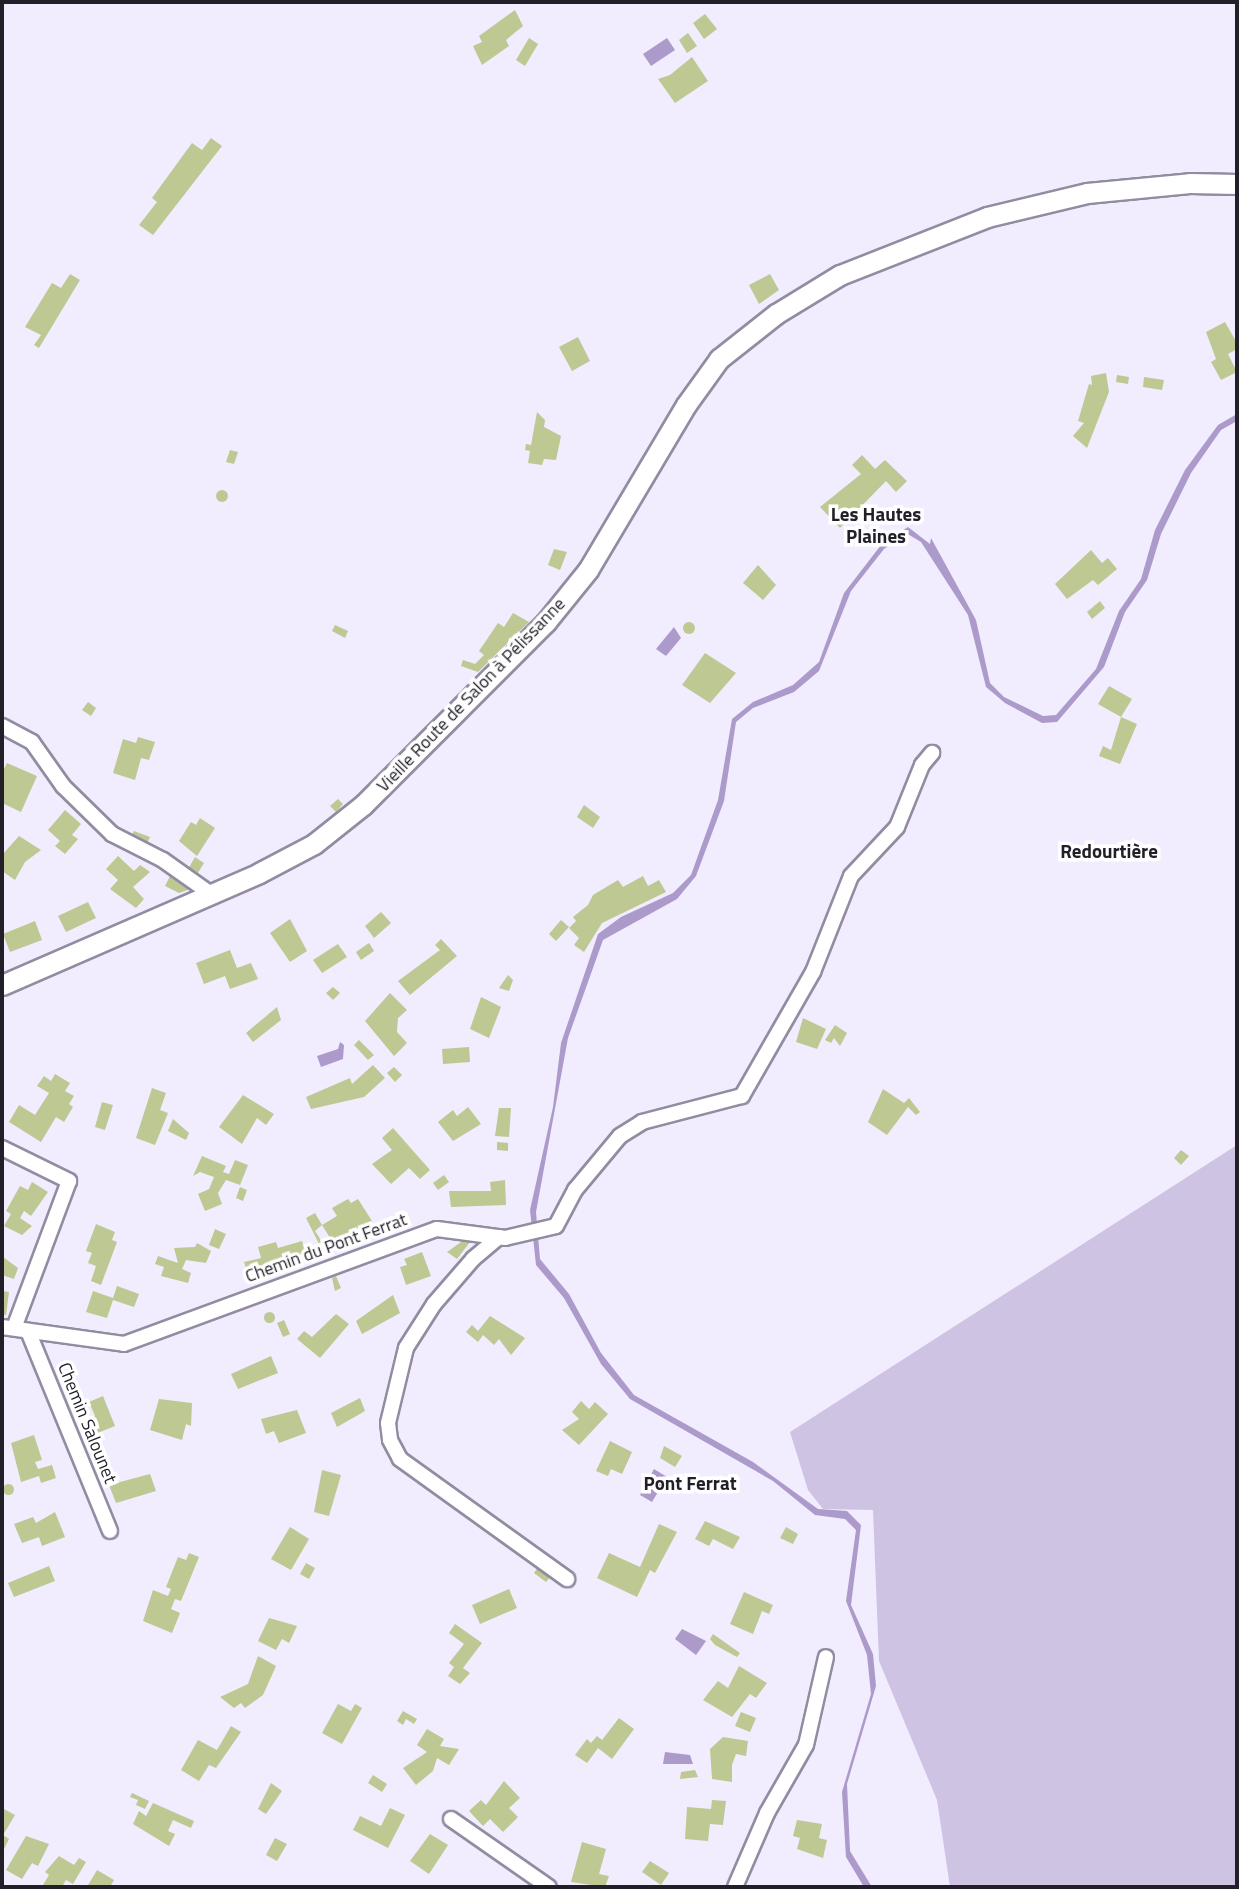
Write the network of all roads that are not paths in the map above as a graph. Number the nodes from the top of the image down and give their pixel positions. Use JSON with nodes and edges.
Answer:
{"nodes":[{"id":1,"x":1237,"y":184,"type":"edge"},
{"id":2,"x":2,"y":726,"type":"edge"},
{"id":3,"x":932,"y":753,"type":"dead end"},
{"id":4,"x":211,"y":894,"type":"junction"},
{"id":5,"x":2,"y":985,"type":"edge"},
{"id":6,"x":2,"y":1148,"type":"edge"},
{"id":7,"x":499,"y":1237,"type":"junction"},
{"id":8,"x":14,"y":1329,"type":"edge"},
{"id":9,"x":110,"y":1531,"type":"dead end"},
{"id":10,"x":567,"y":1579,"type":"dead end"},
{"id":11,"x":826,"y":1657,"type":"dead end"},
{"id":12,"x":451,"y":1819,"type":"dead end"},
{"id":13,"x":549,"y":1887,"type":"edge"},
{"id":14,"x":735,"y":1887,"type":"edge"}],
"edges":[{"from":1,"to":4,"type":"street","name":"Vieille Route de Salon à Pélissanne"},
{"from":2,"to":4,"type":"street"},
{"from":3,"to":7,"type":"street","name":"Chemin du Pont Ferrat"},
{"from":4,"to":5,"type":"street","name":"Vieille Route de Salon à Pélissanne"},
{"from":6,"to":8,"type":"street"},
{"from":7,"to":8,"type":"street","name":"Chemin du Pont Ferrat"},
{"from":7,"to":10,"type":"street"},
{"from":8,"to":9,"type":"street","name":"Chemin Salounet"},
{"from":11,"to":14,"type":"street"},
{"from":12,"to":13,"type":"street"}]}
